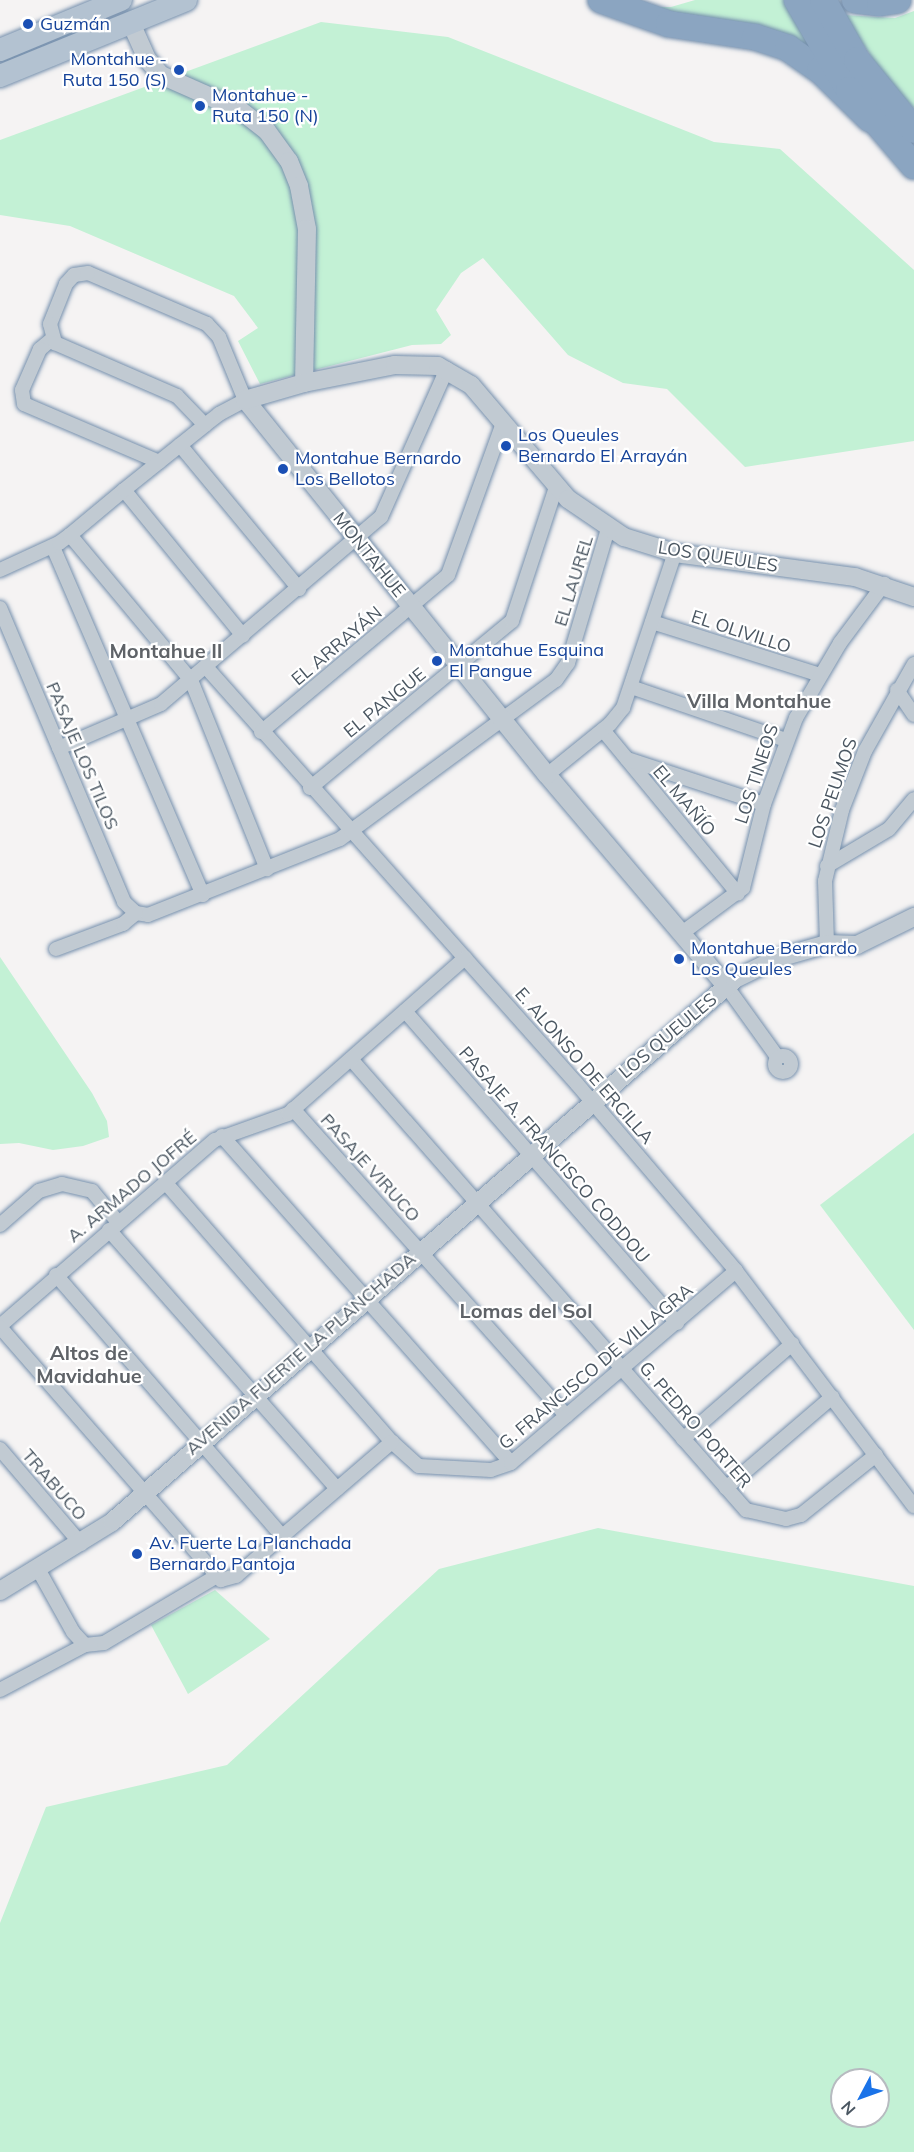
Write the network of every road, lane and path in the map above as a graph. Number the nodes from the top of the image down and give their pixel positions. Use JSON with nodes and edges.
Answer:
{"nodes":[{"id":1,"x":122,"y":0,"type":"edge"},
{"id":2,"x":186,"y":0,"type":"edge"},
{"id":3,"x":601,"y":0,"type":"edge"},
{"id":4,"x":797,"y":0,"type":"edge"},
{"id":5,"x":823,"y":0,"type":"edge"},
{"id":6,"x":855,"y":0,"type":"edge"},
{"id":7,"x":898,"y":0,"type":"edge"},
{"id":8,"x":131,"y":22,"type":"junction"},
{"id":9,"x":0,"y":50,"type":"edge"},
{"id":10,"x":0,"y":76,"type":"edge"},
{"id":11,"x":870,"y":119,"type":"junction"},
{"id":12,"x":914,"y":130,"type":"edge"},
{"id":13,"x":914,"y":166,"type":"edge"},
{"id":14,"x":52,"y":339,"type":"junction"},
{"id":15,"x":447,"y":369,"type":"junction"},
{"id":16,"x":304,"y":383,"type":"junction"},
{"id":17,"x":245,"y":400,"type":"junction"},
{"id":18,"x":504,"y":423,"type":"junction"},
{"id":19,"x":205,"y":425,"type":"junction"},
{"id":20,"x":180,"y":445,"type":"junction"},
{"id":21,"x":159,"y":462,"type":"junction"},
{"id":22,"x":556,"y":487,"type":"junction"},
{"id":23,"x":124,"y":490,"type":"junction"},
{"id":24,"x":608,"y":529,"type":"junction"},
{"id":25,"x":70,"y":535,"type":"junction"},
{"id":26,"x":357,"y":540,"type":"junction"},
{"id":27,"x":53,"y":547,"type":"junction"},
{"id":28,"x":675,"y":553,"type":"junction"},
{"id":29,"x":0,"y":570,"type":"edge"},
{"id":30,"x":884,"y":584,"type":"junction"},
{"id":31,"x":299,"y":589,"type":"junction"},
{"id":32,"x":914,"y":597,"type":"edge"},
{"id":33,"x":411,"y":608,"type":"junction"},
{"id":34,"x":0,"y":609,"type":"edge"},
{"id":35,"x":652,"y":622,"type":"junction"},
{"id":36,"x":243,"y":636,"type":"junction"},
{"id":37,"x":914,"y":664,"type":"edge"},
{"id":38,"x":459,"y":666,"type":"junction"},
{"id":39,"x":206,"y":667,"type":"junction"},
{"id":40,"x":820,"y":675,"type":"junction"},
{"id":41,"x":191,"y":680,"type":"junction"},
{"id":42,"x":631,"y":687,"type":"junction"},
{"id":43,"x":897,"y":690,"type":"junction"},
{"id":44,"x":914,"y":715,"type":"edge"},
{"id":45,"x":127,"y":719,"type":"junction"},
{"id":46,"x":501,"y":719,"type":"junction"},
{"id":47,"x":603,"y":730,"type":"junction"},
{"id":48,"x":261,"y":732,"type":"junction"},
{"id":49,"x":786,"y":740,"type":"junction"},
{"id":50,"x":59,"y":748,"type":"junction"},
{"id":51,"x":627,"y":759,"type":"junction"},
{"id":52,"x":547,"y":775,"type":"junction"},
{"id":53,"x":310,"y":788,"type":"junction"},
{"id":54,"x":914,"y":799,"type":"edge"},
{"id":55,"x":764,"y":804,"type":"junction"},
{"id":56,"x":350,"y":831,"type":"junction"},
{"id":57,"x":826,"y":866,"type":"junction"},
{"id":58,"x":267,"y":869,"type":"junction"},
{"id":59,"x":738,"y":894,"type":"junction"},
{"id":60,"x":202,"y":895,"type":"junction"},
{"id":61,"x":136,"y":913,"type":"junction"},
{"id":62,"x":914,"y":917,"type":"edge"},
{"id":63,"x":682,"y":933,"type":"junction"},
{"id":64,"x":826,"y":944,"type":"junction"},
{"id":65,"x":56,"y":949,"type":"dead end"},
{"id":66,"x":465,"y":958,"type":"junction"},
{"id":67,"x":727,"y":987,"type":"junction"},
{"id":68,"x":405,"y":1011,"type":"junction"},
{"id":69,"x":778,"y":1058,"type":"dead end"},
{"id":70,"x":351,"y":1059,"type":"junction"},
{"id":71,"x":591,"y":1101,"type":"junction"},
{"id":72,"x":293,"y":1109,"type":"junction"},
{"id":73,"x":222,"y":1136,"type":"junction"},
{"id":74,"x":531,"y":1155,"type":"junction"},
{"id":75,"x":165,"y":1182,"type":"junction"},
{"id":76,"x":476,"y":1202,"type":"junction"},
{"id":77,"x":0,"y":1225,"type":"edge"},
{"id":78,"x":114,"y":1226,"type":"junction"},
{"id":79,"x":420,"y":1251,"type":"junction"},
{"id":80,"x":736,"y":1271,"type":"junction"},
{"id":81,"x":56,"y":1275,"type":"junction"},
{"id":82,"x":367,"y":1299,"type":"junction"},
{"id":83,"x":677,"y":1323,"type":"junction"},
{"id":84,"x":0,"y":1327,"type":"edge"},
{"id":85,"x":792,"y":1344,"type":"junction"},
{"id":86,"x":312,"y":1348,"type":"junction"},
{"id":87,"x":622,"y":1370,"type":"junction"},
{"id":88,"x":255,"y":1395,"type":"junction"},
{"id":89,"x":832,"y":1397,"type":"junction"},
{"id":90,"x":567,"y":1416,"type":"junction"},
{"id":91,"x":683,"y":1439,"type":"junction"},
{"id":92,"x":392,"y":1442,"type":"junction"},
{"id":93,"x":201,"y":1443,"type":"junction"},
{"id":94,"x":0,"y":1449,"type":"edge"},
{"id":95,"x":876,"y":1455,"type":"junction"},
{"id":96,"x":511,"y":1463,"type":"junction"},
{"id":97,"x":726,"y":1488,"type":"junction"},
{"id":98,"x":337,"y":1489,"type":"junction"},
{"id":99,"x":143,"y":1493,"type":"junction"},
{"id":100,"x":914,"y":1506,"type":"edge"},
{"id":101,"x":282,"y":1536,"type":"junction"},
{"id":102,"x":81,"y":1544,"type":"junction"},
{"id":103,"x":38,"y":1569,"type":"junction"},
{"id":104,"x":214,"y":1577,"type":"junction"},
{"id":105,"x":0,"y":1591,"type":"edge"},
{"id":106,"x":85,"y":1645,"type":"junction"},
{"id":107,"x":0,"y":1690,"type":"edge"}],
"edges":[{"from":1,"to":9,"type":"main road"},
{"from":2,"to":8,"type":"main road"},
{"from":3,"to":11,"type":"highway"},
{"from":4,"to":11,"type":"highway"},
{"from":5,"to":12,"type":"highway"},
{"from":6,"to":7,"type":"highway"},
{"from":8,"to":10,"type":"main road"},
{"from":8,"to":16,"type":"street"},
{"from":11,"to":13,"type":"highway"},
{"from":14,"to":17,"type":"street"},
{"from":14,"to":19,"type":"street"},
{"from":14,"to":21,"type":"street"},
{"from":15,"to":16,"type":"street","name":"LOS QUEULES"},
{"from":15,"to":18,"type":"street","name":"LOS QUEULES"},
{"from":15,"to":26,"type":"street"},
{"from":16,"to":17,"type":"street"},
{"from":17,"to":19,"type":"street"},
{"from":17,"to":26,"type":"street","name":"MONTAHUE"},
{"from":18,"to":22,"type":"street","name":"LOS QUEULES"},
{"from":18,"to":33,"type":"street","name":"EL ARRAYÁN"},
{"from":19,"to":20,"type":"street"},
{"from":20,"to":21,"type":"street"},
{"from":20,"to":31,"type":"street"},
{"from":21,"to":23,"type":"street"},
{"from":22,"to":24,"type":"street","name":"LOS QUEULES"},
{"from":22,"to":38,"type":"street","name":"EL PANGUE"},
{"from":23,"to":25,"type":"street"},
{"from":23,"to":36,"type":"street"},
{"from":24,"to":28,"type":"street","name":"LOS QUEULES"},
{"from":24,"to":46,"type":"street","name":"EL LAUREL"},
{"from":25,"to":27,"type":"street"},
{"from":25,"to":41,"type":"street"},
{"from":26,"to":31,"type":"street"},
{"from":26,"to":33,"type":"street","name":"MONTAHUE"},
{"from":27,"to":29,"type":"street"},
{"from":27,"to":45,"type":"street"},
{"from":28,"to":30,"type":"street","name":"LOS QUEULES"},
{"from":28,"to":35,"type":"street"},
{"from":30,"to":32,"type":"street","name":"LOS QUEULES"},
{"from":30,"to":40,"type":"street","name":"LOS TINEOS"},
{"from":31,"to":36,"type":"street"},
{"from":33,"to":38,"type":"street","name":"MONTAHUE"},
{"from":33,"to":48,"type":"street","name":"EL ARRAYÁN"},
{"from":34,"to":50,"type":"street","name":"PASAJE LOS TILOS"},
{"from":35,"to":40,"type":"street","name":"EL OLIVILLO"},
{"from":35,"to":42,"type":"street"},
{"from":36,"to":39,"type":"street"},
{"from":37,"to":43,"type":"street","name":"LOS PEUMOS"},
{"from":38,"to":46,"type":"street","name":"MONTAHUE"},
{"from":38,"to":53,"type":"street","name":"EL PANGUE"},
{"from":39,"to":41,"type":"street"},
{"from":39,"to":48,"type":"street","name":"E. ALONSO DE ERCILLA"},
{"from":40,"to":49,"type":"street","name":"LOS TINEOS"},
{"from":41,"to":45,"type":"street"},
{"from":41,"to":58,"type":"street"},
{"from":42,"to":47,"type":"street"},
{"from":42,"to":49,"type":"street"},
{"from":43,"to":44,"type":"street"},
{"from":43,"to":57,"type":"street","name":"LOS PEUMOS"},
{"from":45,"to":50,"type":"street"},
{"from":45,"to":60,"type":"street"},
{"from":46,"to":52,"type":"street","name":"MONTAHUE"},
{"from":46,"to":56,"type":"street","name":"EL LAUREL"},
{"from":47,"to":51,"type":"street","name":"EL MAÑÍO"},
{"from":47,"to":52,"type":"street"},
{"from":48,"to":53,"type":"street","name":"E. ALONSO DE ERCILLA"},
{"from":49,"to":55,"type":"street","name":"LOS TINEOS"},
{"from":50,"to":61,"type":"street","name":"PASAJE LOS TILOS"},
{"from":51,"to":55,"type":"street"},
{"from":51,"to":59,"type":"street","name":"EL MAÑÍO"},
{"from":52,"to":63,"type":"street","name":"MONTAHUE"},
{"from":53,"to":56,"type":"street","name":"E. ALONSO DE ERCILLA"},
{"from":54,"to":57,"type":"street"},
{"from":55,"to":59,"type":"street","name":"LOS TINEOS"},
{"from":56,"to":58,"type":"street","name":"EL LAUREL"},
{"from":56,"to":66,"type":"street","name":"E. ALONSO DE ERCILLA"},
{"from":57,"to":64,"type":"street","name":"LOS PEUMOS"},
{"from":58,"to":60,"type":"street","name":"EL LAUREL"},
{"from":59,"to":63,"type":"street"},
{"from":60,"to":61,"type":"street","name":"EL LAUREL"},
{"from":61,"to":65,"type":"street"},
{"from":62,"to":64,"type":"street","name":"LOS QUEULES"},
{"from":63,"to":67,"type":"street","name":"MONTAHUE"},
{"from":64,"to":67,"type":"street","name":"LOS QUEULES"},
{"from":66,"to":68,"type":"street","name":"A. ARMADO JOFRÉ"},
{"from":66,"to":71,"type":"street","name":"E. ALONSO DE ERCILLA"},
{"from":67,"to":69,"type":"street"},
{"from":67,"to":71,"type":"street","name":"LOS QUEULES"},
{"from":68,"to":70,"type":"street","name":"A. ARMADO JOFRÉ"},
{"from":68,"to":74,"type":"street","name":"PASAJE A. FRANCISCO CODDOU"},
{"from":70,"to":72,"type":"street","name":"A. ARMADO JOFRÉ"},
{"from":70,"to":76,"type":"street","name":"G. PEDRO PORTER"},
{"from":71,"to":74,"type":"street","name":"AVENIDA FUERTE LA PLANCHADA"},
{"from":71,"to":80,"type":"street","name":"E. ALONSO DE ERCILLA"},
{"from":72,"to":73,"type":"street","name":"A. ARMADO JOFRÉ"},
{"from":72,"to":79,"type":"street","name":"PASAJE VIRUCO"},
{"from":73,"to":75,"type":"street","name":"A. ARMADO JOFRÉ"},
{"from":73,"to":82,"type":"street"},
{"from":74,"to":76,"type":"street","name":"AVENIDA FUERTE LA PLANCHADA"},
{"from":74,"to":83,"type":"street","name":"PASAJE A. FRANCISCO CODDOU"},
{"from":75,"to":78,"type":"street","name":"A. ARMADO JOFRÉ"},
{"from":75,"to":86,"type":"street","name":"G. FRANCISCO DE VILLAGRA"},
{"from":76,"to":79,"type":"street","name":"AVENIDA FUERTE LA PLANCHADA"},
{"from":76,"to":87,"type":"street","name":"G. PEDRO PORTER"},
{"from":77,"to":78,"type":"street"},
{"from":78,"to":81,"type":"street","name":"A. ARMADO JOFRÉ"},
{"from":78,"to":88,"type":"street"},
{"from":79,"to":82,"type":"street","name":"AVENIDA FUERTE LA PLANCHADA"},
{"from":79,"to":90,"type":"street","name":"PASAJE VIRUCO"},
{"from":80,"to":83,"type":"street","name":"G. FRANCISCO DE VILLAGRA"},
{"from":80,"to":85,"type":"street","name":"E. ALONSO DE ERCILLA"},
{"from":81,"to":84,"type":"street","name":"A. ARMADO JOFRÉ"},
{"from":81,"to":93,"type":"street"},
{"from":82,"to":86,"type":"street","name":"AVENIDA FUERTE LA PLANCHADA"},
{"from":82,"to":96,"type":"street"},
{"from":83,"to":87,"type":"street","name":"G. FRANCISCO DE VILLAGRA"},
{"from":84,"to":99,"type":"street"},
{"from":85,"to":89,"type":"street","name":"E. ALONSO DE ERCILLA"},
{"from":85,"to":91,"type":"street"},
{"from":86,"to":88,"type":"street","name":"AVENIDA FUERTE LA PLANCHADA"},
{"from":86,"to":92,"type":"street","name":"G. FRANCISCO DE VILLAGRA"},
{"from":87,"to":90,"type":"street","name":"G. FRANCISCO DE VILLAGRA"},
{"from":87,"to":91,"type":"street","name":"G. PEDRO PORTER"},
{"from":88,"to":93,"type":"street","name":"AVENIDA FUERTE LA PLANCHADA"},
{"from":88,"to":98,"type":"street"},
{"from":89,"to":95,"type":"street","name":"E. ALONSO DE ERCILLA"},
{"from":89,"to":97,"type":"street"},
{"from":90,"to":96,"type":"street","name":"G. FRANCISCO DE VILLAGRA"},
{"from":91,"to":97,"type":"street","name":"G. PEDRO PORTER"},
{"from":92,"to":96,"type":"street","name":"G. FRANCISCO DE VILLAGRA"},
{"from":92,"to":98,"type":"street"},
{"from":93,"to":99,"type":"street","name":"AVENIDA FUERTE LA PLANCHADA"},
{"from":93,"to":101,"type":"street"},
{"from":94,"to":102,"type":"street","name":"TRABUCO"},
{"from":95,"to":97,"type":"street","name":"G. PEDRO PORTER"},
{"from":95,"to":100,"type":"street","name":"E. ALONSO DE ERCILLA"},
{"from":98,"to":101,"type":"street"},
{"from":99,"to":102,"type":"street","name":"AVENIDA FUERTE LA PLANCHADA"},
{"from":99,"to":104,"type":"street"},
{"from":101,"to":104,"type":"street"},
{"from":102,"to":103,"type":"street","name":"AVENIDA FUERTE LA PLANCHADA"},
{"from":103,"to":105,"type":"street","name":"AVENIDA FUERTE LA PLANCHADA"},
{"from":103,"to":106,"type":"street"},
{"from":104,"to":106,"type":"street"},
{"from":106,"to":107,"type":"street"}]}
